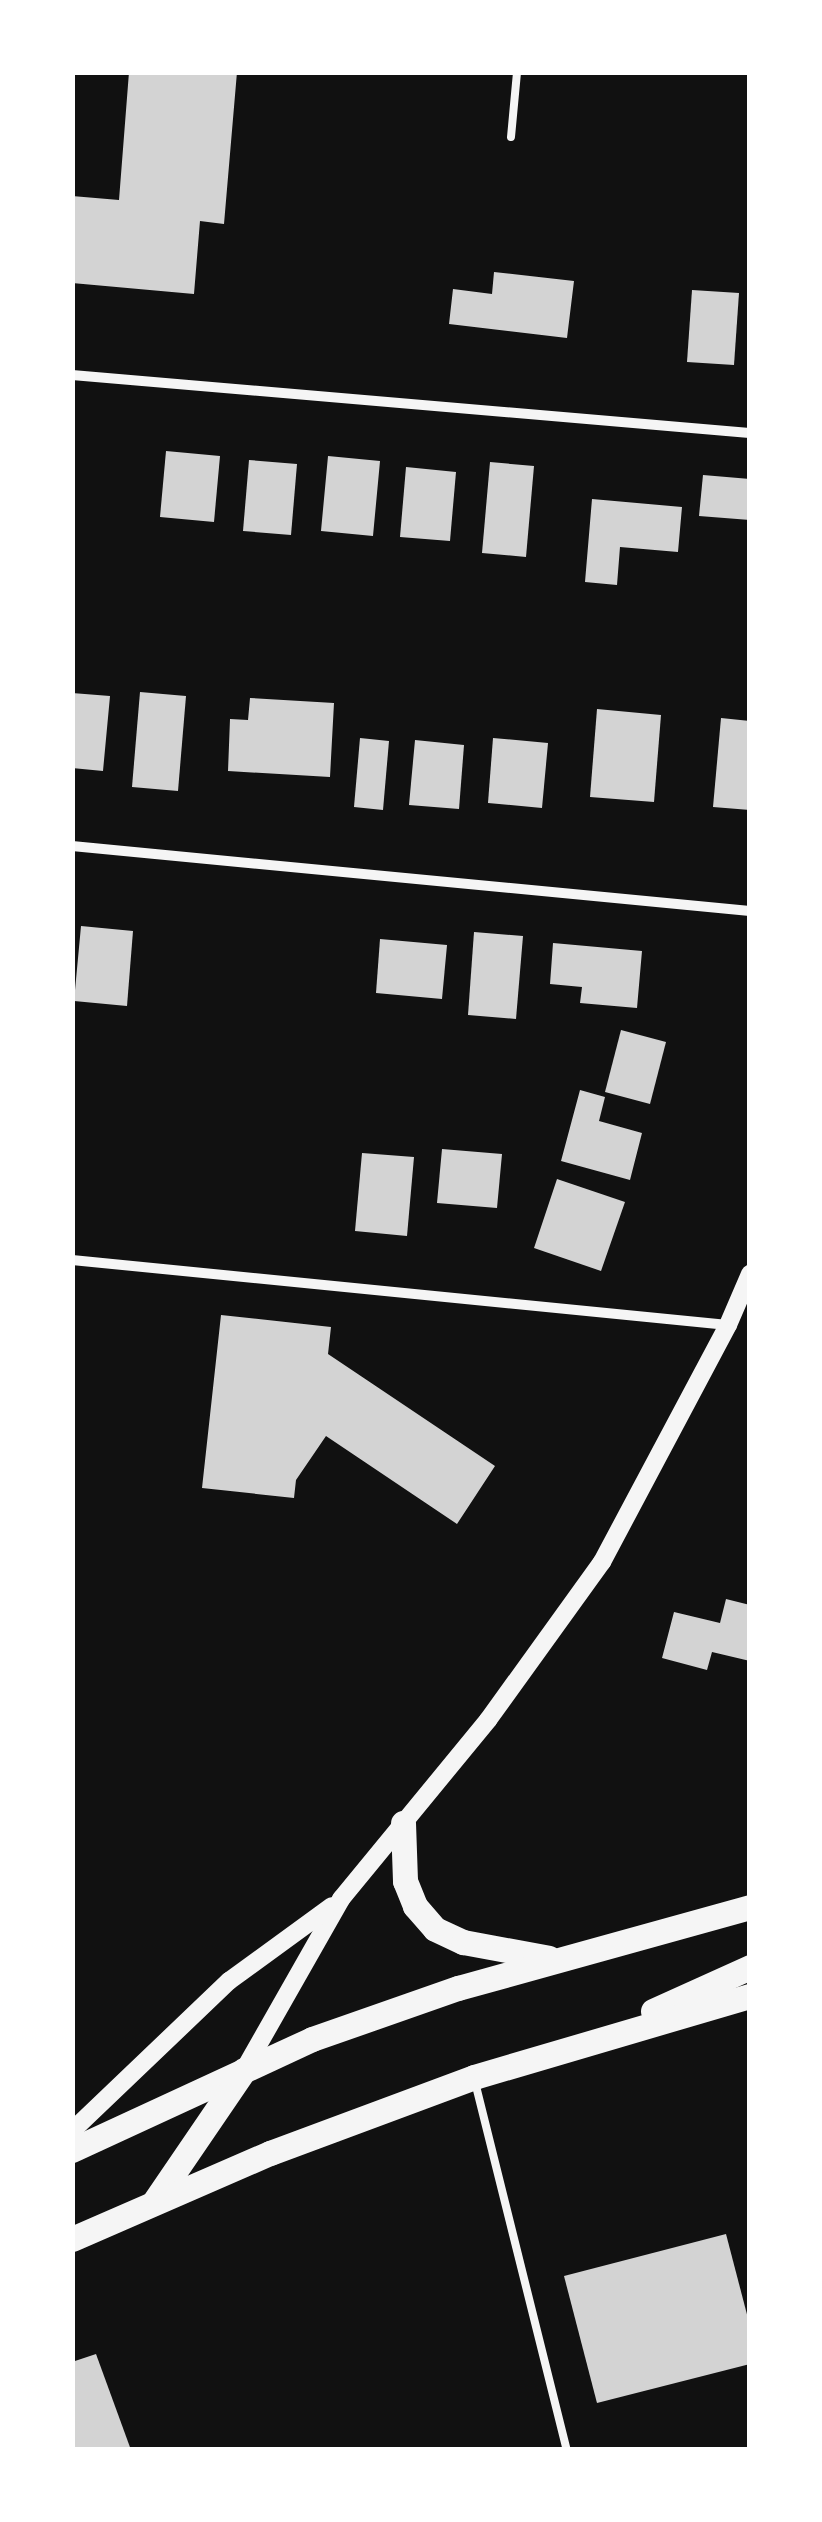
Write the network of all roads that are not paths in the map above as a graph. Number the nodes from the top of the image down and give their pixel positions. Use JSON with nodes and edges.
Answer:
{"nodes":[{"id":1,"x":517,"y":72,"type":"edge"},
{"id":2,"x":512,"y":137,"type":"dead end"},
{"id":3,"x":72,"y":375,"type":"edge"},
{"id":4,"x":750,"y":434,"type":"edge"},
{"id":5,"x":72,"y":846,"type":"edge"},
{"id":6,"x":750,"y":911,"type":"edge"},
{"id":7,"x":72,"y":1260,"type":"edge"},
{"id":8,"x":750,"y":1274,"type":"edge"},
{"id":9,"x":728,"y":1324,"type":"junction"},
{"id":10,"x":403,"y":1823,"type":"junction"},
{"id":11,"x":341,"y":1900,"type":"junction"},
{"id":12,"x":750,"y":1907,"type":"edge"},
{"id":13,"x":558,"y":1960,"type":"junction"},
{"id":14,"x":750,"y":1968,"type":"edge"},
{"id":15,"x":750,"y":1996,"type":"edge"},
{"id":16,"x":571,"y":2049,"type":"junction"},
{"id":17,"x":244,"y":2070,"type":"junction"},
{"id":18,"x":474,"y":2078,"type":"junction"},
{"id":19,"x":72,"y":2131,"type":"edge"},
{"id":20,"x":72,"y":2150,"type":"edge"},
{"id":21,"x":154,"y":2202,"type":"junction"},
{"id":22,"x":72,"y":2239,"type":"edge"},
{"id":23,"x":567,"y":2450,"type":"edge"}],
"edges":[{"from":1,"to":2,"type":"lane"},
{"from":3,"to":4,"type":"street"},
{"from":5,"to":6,"type":"street"},
{"from":7,"to":9,"type":"street"},
{"from":8,"to":9,"type":"street"},
{"from":9,"to":10,"type":"street"},
{"from":10,"to":11,"type":"street"},
{"from":10,"to":13,"type":"highway"},
{"from":11,"to":17,"type":"street"},
{"from":11,"to":19,"type":"street"},
{"from":12,"to":13,"type":"highway"},
{"from":13,"to":17,"type":"highway"},
{"from":14,"to":16,"type":"highway"},
{"from":15,"to":16,"type":"highway"},
{"from":16,"to":18,"type":"highway"},
{"from":17,"to":20,"type":"highway"},
{"from":17,"to":21,"type":"highway"},
{"from":18,"to":21,"type":"highway"},
{"from":18,"to":23,"type":"lane"},
{"from":21,"to":22,"type":"highway"}]}
